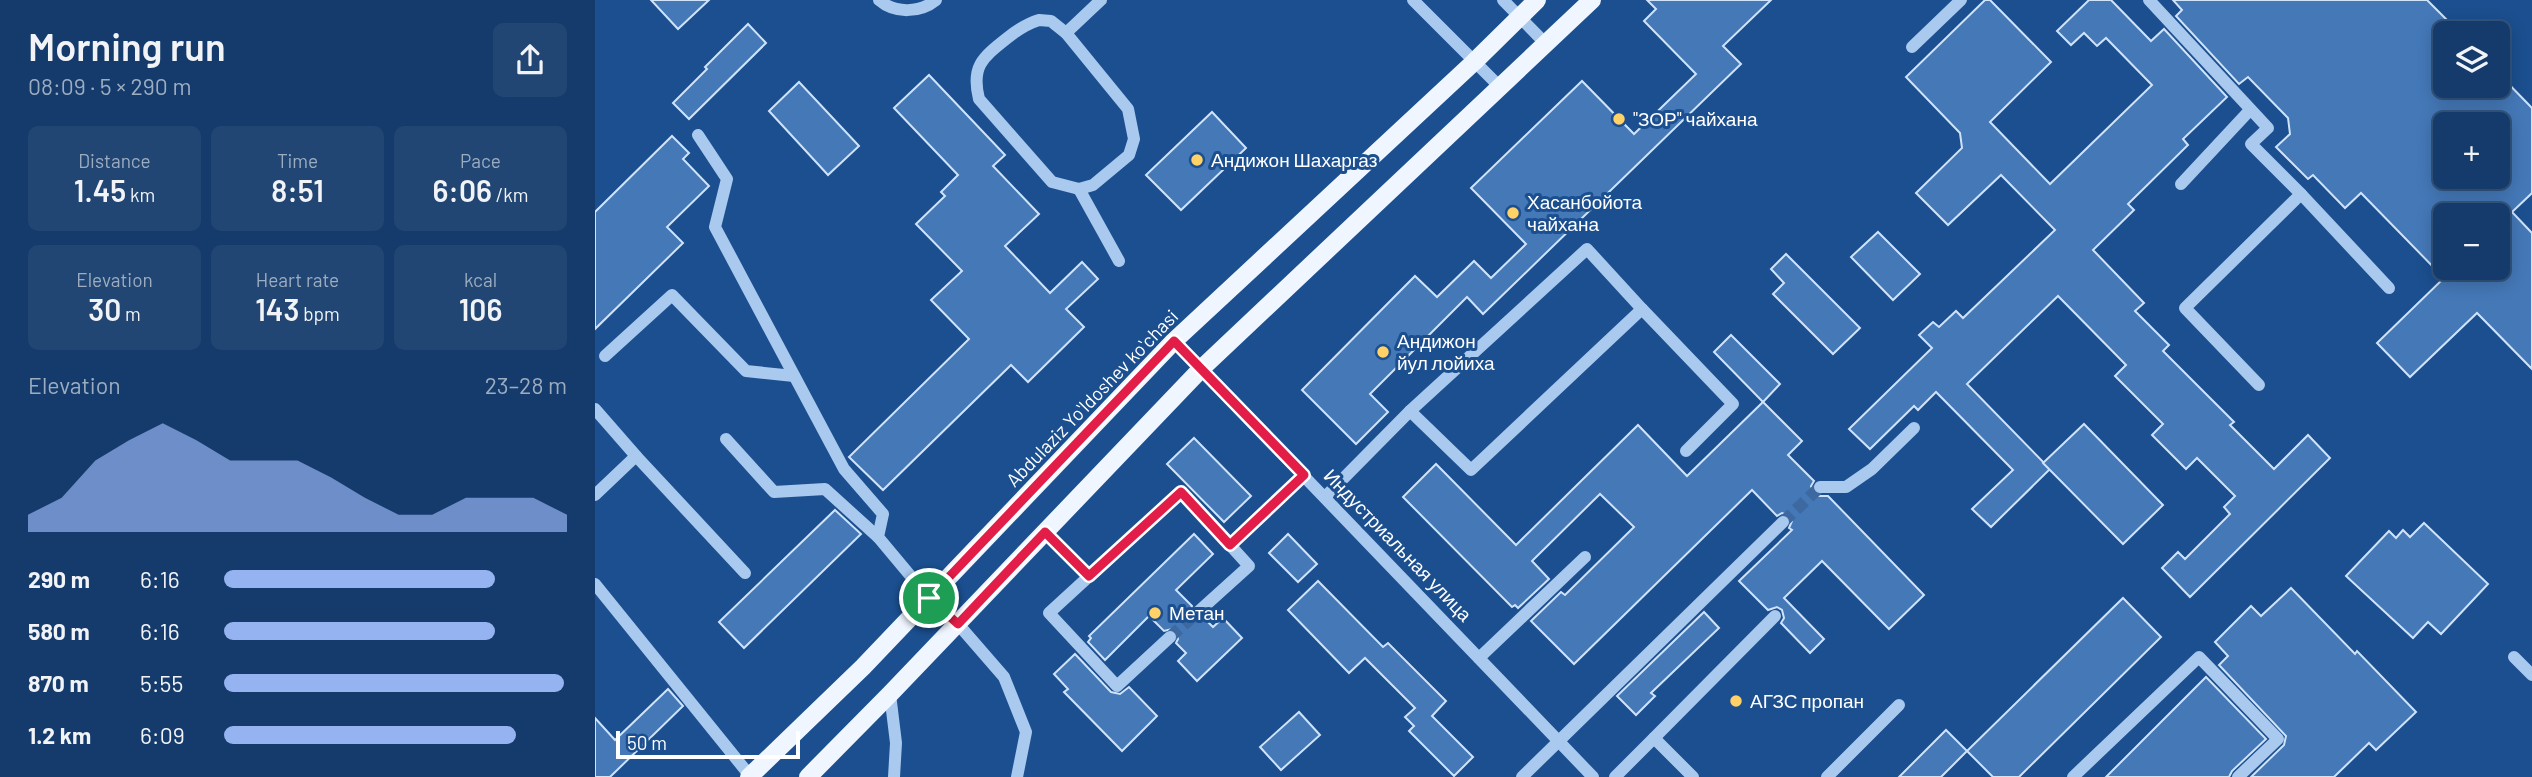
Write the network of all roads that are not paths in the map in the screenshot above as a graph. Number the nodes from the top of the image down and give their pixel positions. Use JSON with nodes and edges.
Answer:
{"nodes":[{"id":1,"x":879,"y":0,"type":"edge"},
{"id":2,"x":936,"y":0,"type":"edge"},
{"id":3,"x":1101,"y":0,"type":"edge"},
{"id":4,"x":1413,"y":0,"type":"edge"},
{"id":5,"x":1503,"y":0,"type":"edge"},
{"id":6,"x":1537,"y":0,"type":"edge"},
{"id":7,"x":1592,"y":0,"type":"edge"},
{"id":8,"x":1961,"y":0,"type":"edge"},
{"id":9,"x":2149,"y":0,"type":"edge"},
{"id":10,"x":1520,"y":17,"type":"junction"},
{"id":11,"x":1066,"y":33,"type":"junction"},
{"id":12,"x":1546,"y":44,"type":"junction"},
{"id":13,"x":1912,"y":47,"type":"dead end"},
{"id":14,"x":1474,"y":62,"type":"junction"},
{"id":15,"x":1500,"y":87,"type":"junction"},
{"id":16,"x":2250,"y":110,"type":"junction"},
{"id":17,"x":698,"y":135,"type":"dead end"},
{"id":18,"x":2181,"y":184,"type":"dead end"},
{"id":19,"x":1079,"y":189,"type":"junction"},
{"id":20,"x":2301,"y":194,"type":"junction"},
{"id":21,"x":1119,"y":261,"type":"dead end"},
{"id":22,"x":2389,"y":288,"type":"dead end"},
{"id":23,"x":1642,"y":309,"type":"junction"},
{"id":24,"x":1174,"y":341,"type":"junction"},
{"id":25,"x":605,"y":356,"type":"dead end"},
{"id":26,"x":1202,"y":368,"type":"junction"},
{"id":27,"x":795,"y":376,"type":"junction"},
{"id":28,"x":2259,"y":385,"type":"dead end"},
{"id":29,"x":595,"y":409,"type":"edge"},
{"id":30,"x":1410,"y":411,"type":"junction"},
{"id":31,"x":1914,"y":428,"type":"dead end"},
{"id":32,"x":726,"y":439,"type":"dead end"},
{"id":33,"x":1686,"y":451,"type":"dead end"},
{"id":34,"x":636,"y":456,"type":"junction"},
{"id":35,"x":1304,"y":475,"type":"junction"},
{"id":36,"x":1820,"y":487,"type":"tunnel mouth"},
{"id":37,"x":595,"y":495,"type":"edge"},
{"id":38,"x":1325,"y":497,"type":"junction"},
{"id":39,"x":1783,"y":522,"type":"tunnel mouth"},
{"id":40,"x":1045,"y":532,"type":"junction"},
{"id":41,"x":878,"y":537,"type":"junction"},
{"id":42,"x":1230,"y":545,"type":"junction"},
{"id":43,"x":1585,"y":556,"type":"dead end"},
{"id":44,"x":745,"y":573,"type":"dead end"},
{"id":45,"x":1089,"y":576,"type":"junction"},
{"id":46,"x":595,"y":584,"type":"edge"},
{"id":47,"x":929,"y":598,"type":"junction"},
{"id":48,"x":1198,"y":612,"type":"tunnel mouth"},
{"id":49,"x":1775,"y":616,"type":"dead end"},
{"id":50,"x":958,"y":624,"type":"junction"},
{"id":51,"x":1170,"y":637,"type":"tunnel mouth"},
{"id":52,"x":2514,"y":657,"type":"dead end"},
{"id":53,"x":1479,"y":658,"type":"junction"},
{"id":54,"x":2532,"y":675,"type":"edge"},
{"id":55,"x":890,"y":694,"type":"junction"},
{"id":56,"x":1899,"y":705,"type":"dead end"},
{"id":57,"x":1654,"y":738,"type":"junction"},
{"id":58,"x":1560,"y":742,"type":"junction"},
{"id":59,"x":750,"y":777,"type":"edge"},
{"id":60,"x":808,"y":777,"type":"edge"},
{"id":61,"x":894,"y":777,"type":"edge"},
{"id":62,"x":1017,"y":777,"type":"edge"},
{"id":63,"x":1523,"y":777,"type":"edge"},
{"id":64,"x":1593,"y":777,"type":"edge"},
{"id":65,"x":1615,"y":777,"type":"edge"},
{"id":66,"x":1693,"y":777,"type":"edge"},
{"id":67,"x":1827,"y":777,"type":"edge"},
{"id":68,"x":2073,"y":777,"type":"edge"},
{"id":69,"x":2238,"y":777,"type":"edge"}],
"edges":[{"from":1,"to":2,"type":"street"},
{"from":3,"to":11,"type":"street"},
{"from":4,"to":14,"type":"street"},
{"from":5,"to":10,"type":"street"},
{"from":6,"to":10,"type":"main road","name":"Abdulaziz Yoʻldoshev koʻchasi"},
{"from":7,"to":12,"type":"main road"},
{"from":8,"to":13,"type":"street"},
{"from":9,"to":16,"type":"street"},
{"from":10,"to":12,"type":"street"},
{"from":10,"to":14,"type":"main road","name":"Abdulaziz Yoʻldoshev koʻchasi"},
{"from":11,"to":19,"type":"street"},
{"from":11,"to":19,"type":"street"},
{"from":12,"to":15,"type":"main road"},
{"from":14,"to":15,"type":"street"},
{"from":14,"to":24,"type":"main road","name":"Abdulaziz Yoʻldoshev koʻchasi"},
{"from":15,"to":26,"type":"main road"},
{"from":16,"to":18,"type":"street"},
{"from":16,"to":20,"type":"street"},
{"from":17,"to":27,"type":"street"},
{"from":19,"to":21,"type":"street"},
{"from":20,"to":22,"type":"street"},
{"from":20,"to":28,"type":"street"},
{"from":23,"to":30,"type":"street"},
{"from":23,"to":30,"type":"street"},
{"from":23,"to":33,"type":"street"},
{"from":24,"to":26,"type":"street","name":"Индустриальная улица"},
{"from":24,"to":47,"type":"main road","name":"Abdulaziz Yoʻldoshev koʻchasi"},
{"from":25,"to":27,"type":"street"},
{"from":26,"to":35,"type":"street","name":"Индустриальная улица"},
{"from":26,"to":40,"type":"main road"},
{"from":27,"to":41,"type":"street"},
{"from":29,"to":34,"type":"street"},
{"from":30,"to":38,"type":"street"},
{"from":31,"to":36,"type":"street"},
{"from":32,"to":41,"type":"street"},
{"from":34,"to":37,"type":"street"},
{"from":34,"to":44,"type":"street"},
{"from":35,"to":38,"type":"street","name":"Индустриальная улица"},
{"from":35,"to":42,"type":"street"},
{"from":38,"to":53,"type":"street","name":"Индустриальная улица"},
{"from":39,"to":58,"type":"street"},
{"from":40,"to":45,"type":"street"},
{"from":40,"to":50,"type":"main road"},
{"from":41,"to":47,"type":"street"},
{"from":42,"to":45,"type":"street"},
{"from":42,"to":48,"type":"street"},
{"from":43,"to":53,"type":"street"},
{"from":45,"to":51,"type":"street"},
{"from":46,"to":59,"type":"street"},
{"from":47,"to":50,"type":"street"},
{"from":47,"to":59,"type":"main road","name":"Abdulaziz Yoʻldoshev koʻchasi"},
{"from":49,"to":57,"type":"street"},
{"from":50,"to":55,"type":"main road"},
{"from":50,"to":62,"type":"street"},
{"from":52,"to":54,"type":"street"},
{"from":53,"to":58,"type":"street","name":"Индустриальная улица"},
{"from":55,"to":60,"type":"main road"},
{"from":55,"to":61,"type":"street"},
{"from":56,"to":67,"type":"street"},
{"from":57,"to":65,"type":"street"},
{"from":57,"to":66,"type":"street"},
{"from":58,"to":63,"type":"street"},
{"from":58,"to":64,"type":"street","name":"Индустриальная улица"},
{"from":68,"to":69,"type":"street"}]}
